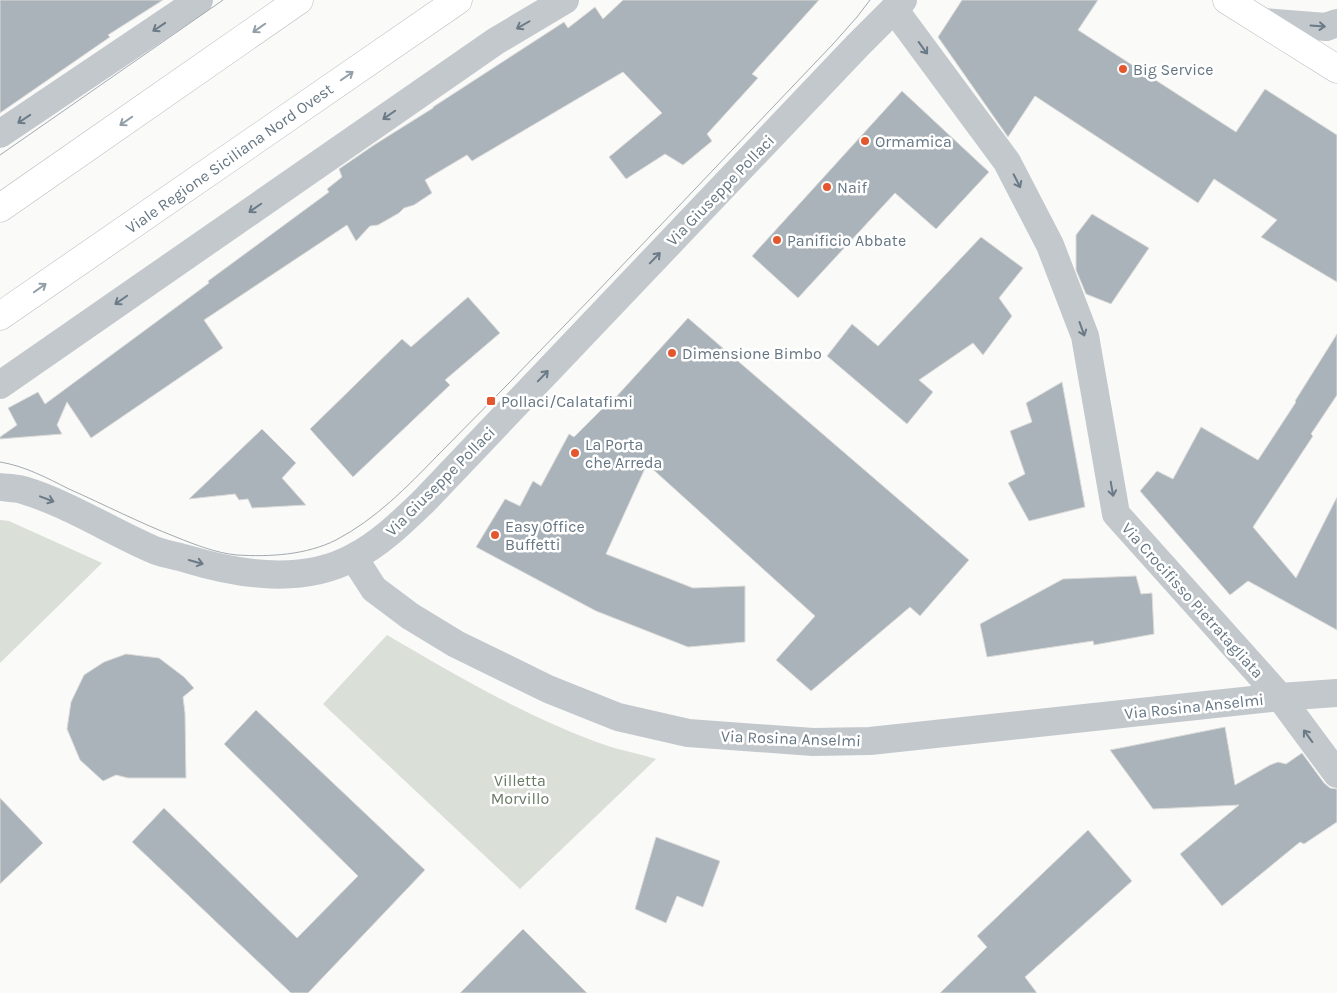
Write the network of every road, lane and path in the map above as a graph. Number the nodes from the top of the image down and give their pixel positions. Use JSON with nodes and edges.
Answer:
{"nodes":[{"id":1,"x":199,"y":0,"type":"edge"},
{"id":2,"x":299,"y":0,"type":"edge"},
{"id":3,"x":458,"y":0,"type":"edge"},
{"id":4,"x":566,"y":0,"type":"edge"},
{"id":5,"x":1227,"y":0,"type":"edge"},
{"id":6,"x":891,"y":3,"type":"edge"},
{"id":7,"x":1262,"y":22,"type":"junction"},
{"id":8,"x":1337,"y":23,"type":"edge"},
{"id":9,"x":1337,"y":69,"type":"edge"},
{"id":10,"x":0,"y":134,"type":"edge"},
{"id":11,"x":0,"y":208,"type":"edge"},
{"id":12,"x":0,"y":316,"type":"edge"},
{"id":13,"x":0,"y":385,"type":"edge"},
{"id":14,"x":0,"y":487,"type":"edge"},
{"id":15,"x":354,"y":558,"type":"junction"},
{"id":16,"x":1337,"y":693,"type":"edge"},
{"id":17,"x":1280,"y":697,"type":"junction"},
{"id":18,"x":1337,"y":774,"type":"edge"}],
"edges":[{"from":1,"to":10,"type":"street","one_way":true},
{"from":2,"to":11,"type":"main road","one_way":true},
{"from":12,"to":3,"type":"main road","name":"Viale Regione Siciliana Nord Ovest","one_way":true},
{"from":4,"to":13,"type":"street","one_way":true},
{"from":5,"to":7,"type":"main road"},
{"from":15,"to":6,"type":"street","name":"Via Giuseppe Pollaci","one_way":true},
{"from":6,"to":17,"type":"street","name":"Via Crocifisso Pietratagliata","one_way":true},
{"from":7,"to":8,"type":"street","one_way":true},
{"from":7,"to":9,"type":"main road"},
{"from":14,"to":15,"type":"street","name":"Via Giuseppe Pollaci","one_way":true},
{"from":15,"to":17,"type":"street","name":"Via Rosina Anselmi"},
{"from":16,"to":17,"type":"street","name":"Via Rosina Anselmi"},
{"from":18,"to":17,"type":"street","name":"Via Crocifisso Pietratagliata","one_way":true}]}
